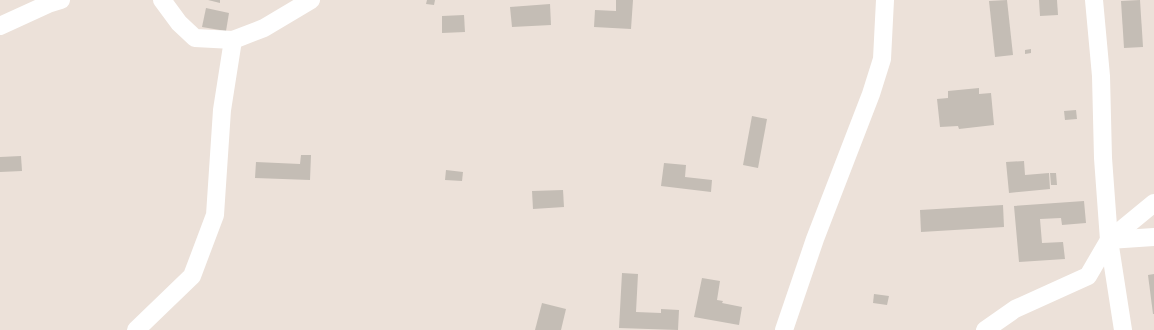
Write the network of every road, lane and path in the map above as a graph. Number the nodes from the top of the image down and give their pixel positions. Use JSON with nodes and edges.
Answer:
{"nodes":[{"id":1,"x":61,"y":0,"type":"edge"},
{"id":2,"x":162,"y":0,"type":"edge"},
{"id":3,"x":311,"y":0,"type":"edge"},
{"id":4,"x":885,"y":0,"type":"edge"},
{"id":5,"x":1094,"y":0,"type":"edge"},
{"id":6,"x":0,"y":26,"type":"edge"},
{"id":7,"x":233,"y":40,"type":"junction"},
{"id":8,"x":1154,"y":203,"type":"edge"},
{"id":9,"x":1154,"y":237,"type":"edge"},
{"id":10,"x":1109,"y":240,"type":"junction"},
{"id":11,"x":136,"y":330,"type":"edge"},
{"id":12,"x":784,"y":330,"type":"edge"},
{"id":13,"x":985,"y":330,"type":"edge"},
{"id":14,"x":1123,"y":330,"type":"edge"}],
"edges":[{"from":1,"to":6,"type":"street"},
{"from":2,"to":7,"type":"street"},
{"from":3,"to":7,"type":"street"},
{"from":4,"to":12,"type":"street"},
{"from":5,"to":10,"type":"street"},
{"from":7,"to":11,"type":"street"},
{"from":8,"to":10,"type":"street"},
{"from":9,"to":10,"type":"street"},
{"from":10,"to":13,"type":"street"},
{"from":10,"to":14,"type":"street"}]}
